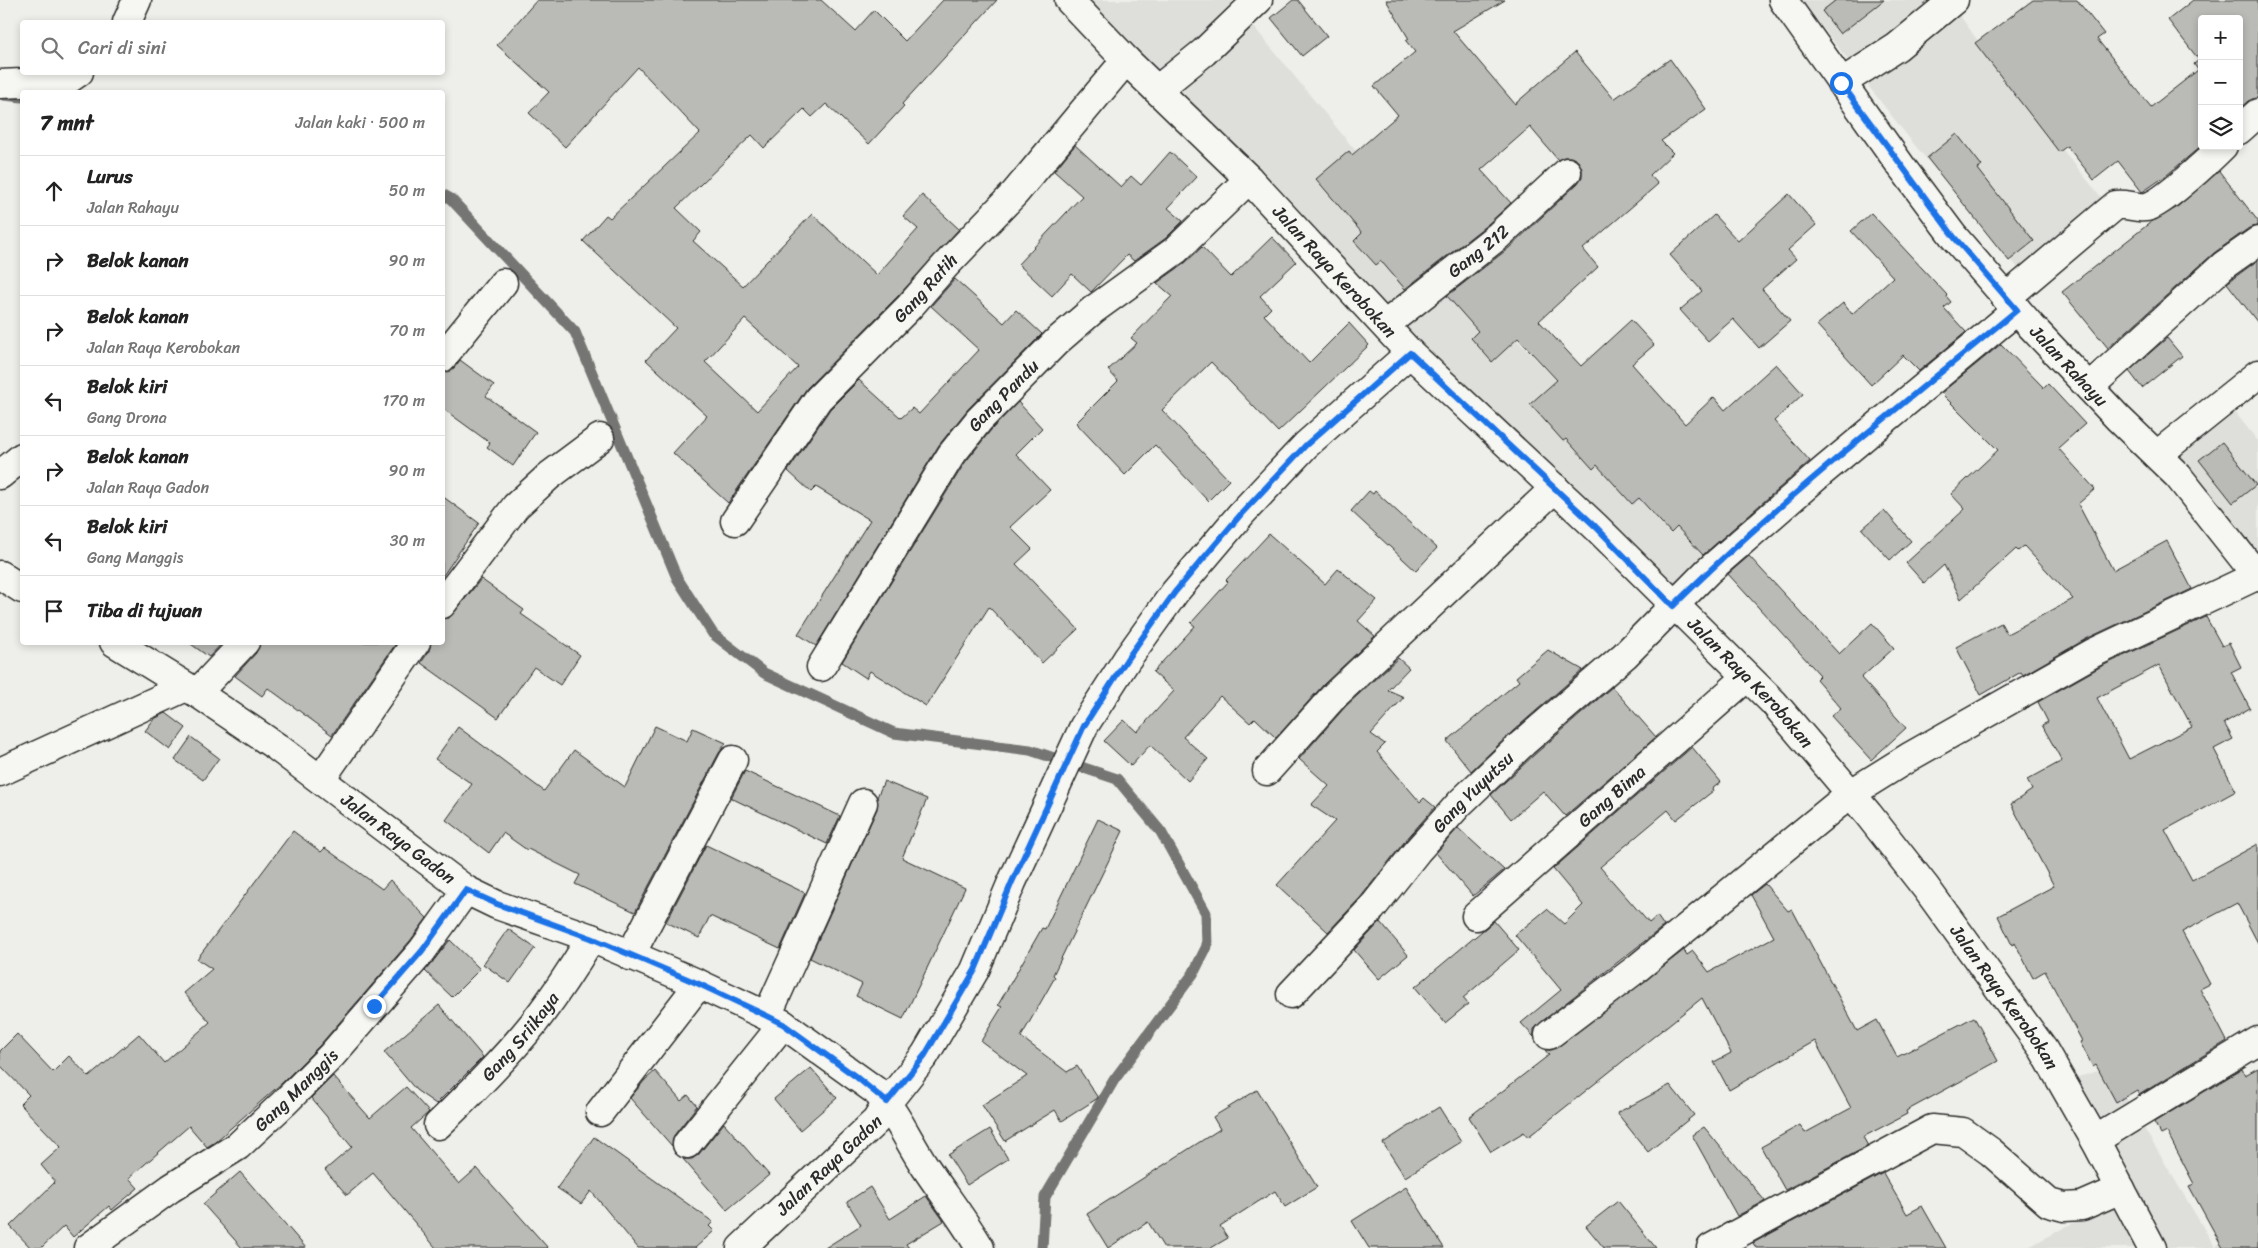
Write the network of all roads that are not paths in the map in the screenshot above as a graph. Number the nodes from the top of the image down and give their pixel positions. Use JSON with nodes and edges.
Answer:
{"nodes":[{"id":1,"x":136,"y":0,"type":"edge"},
{"id":2,"x":1069,"y":0,"type":"edge"},
{"id":3,"x":1258,"y":0,"type":"edge"},
{"id":4,"x":1783,"y":0,"type":"edge"},
{"id":5,"x":1954,"y":0,"type":"edge"},
{"id":6,"x":128,"y":20,"type":"edge"},
{"id":7,"x":1126,"y":60,"type":"junction"},
{"id":8,"x":75,"y":75,"type":"edge"},
{"id":9,"x":1841,"y":83,"type":"junction"},
{"id":10,"x":0,"y":84,"type":"edge"},
{"id":11,"x":1157,"y":90,"type":"junction"},
{"id":12,"x":2258,"y":113,"type":"edge"},
{"id":13,"x":2243,"y":126,"type":"edge"},
{"id":14,"x":2218,"y":150,"type":"edge"},
{"id":15,"x":1567,"y":172,"type":"dead end"},
{"id":16,"x":1249,"y":179,"type":"junction"},
{"id":17,"x":2258,"y":241,"type":"edge"},
{"id":18,"x":503,"y":282,"type":"dead end"},
{"id":19,"x":2011,"y":304,"type":"junction"},
{"id":20,"x":1384,"y":325,"type":"junction"},
{"id":21,"x":1410,"y":353,"type":"junction"},
{"id":22,"x":445,"y":354,"type":"edge"},
{"id":23,"x":2258,"y":374,"type":"edge"},
{"id":24,"x":2089,"y":387,"type":"junction"},
{"id":25,"x":600,"y":438,"type":"dead end"},
{"id":26,"x":2157,"y":455,"type":"junction"},
{"id":27,"x":20,"y":460,"type":"edge"},
{"id":28,"x":0,"y":475,"type":"edge"},
{"id":29,"x":1556,"y":488,"type":"junction"},
{"id":30,"x":734,"y":521,"type":"dead end"},
{"id":31,"x":0,"y":576,"type":"edge"},
{"id":32,"x":2258,"y":576,"type":"edge"},
{"id":33,"x":20,"y":587,"type":"edge"},
{"id":34,"x":445,"y":600,"type":"edge"},
{"id":35,"x":1673,"y":606,"type":"junction"},
{"id":36,"x":119,"y":645,"type":"edge"},
{"id":37,"x":242,"y":645,"type":"edge"},
{"id":38,"x":414,"y":645,"type":"edge"},
{"id":39,"x":821,"y":667,"type":"dead end"},
{"id":40,"x":1747,"y":677,"type":"junction"},
{"id":41,"x":191,"y":690,"type":"junction"},
{"id":42,"x":733,"y":760,"type":"dead end"},
{"id":43,"x":1267,"y":770,"type":"dead end"},
{"id":44,"x":0,"y":772,"type":"edge"},
{"id":45,"x":321,"y":779,"type":"junction"},
{"id":46,"x":1850,"y":794,"type":"junction"},
{"id":47,"x":863,"y":803,"type":"dead end"},
{"id":48,"x":466,"y":890,"type":"junction"},
{"id":49,"x":1476,"y":916,"type":"dead end"},
{"id":50,"x":591,"y":938,"type":"junction"},
{"id":51,"x":630,"y":956,"type":"junction"},
{"id":52,"x":699,"y":984,"type":"junction"},
{"id":53,"x":1291,"y":994,"type":"dead end"},
{"id":54,"x":775,"y":1020,"type":"junction"},
{"id":55,"x":1549,"y":1035,"type":"dead end"},
{"id":56,"x":2258,"y":1041,"type":"edge"},
{"id":57,"x":887,"y":1102,"type":"junction"},
{"id":58,"x":600,"y":1112,"type":"dead end"},
{"id":59,"x":438,"y":1126,"type":"dead end"},
{"id":60,"x":2095,"y":1140,"type":"junction"},
{"id":61,"x":687,"y":1144,"type":"dead end"},
{"id":62,"x":2121,"y":1189,"type":"junction"},
{"id":63,"x":88,"y":1248,"type":"edge"},
{"id":64,"x":741,"y":1248,"type":"edge"},
{"id":65,"x":980,"y":1248,"type":"edge"},
{"id":66,"x":1711,"y":1248,"type":"edge"},
{"id":67,"x":2152,"y":1248,"type":"edge"}],
"edges":[{"from":1,"to":6,"type":"street"},
{"from":2,"to":7,"type":"street","name":"Jalan Raya Kerobokan"},
{"from":3,"to":11,"type":"street"},
{"from":4,"to":9,"type":"street","name":"Jalan Rahayu"},
{"from":5,"to":9,"type":"street"},
{"from":7,"to":11,"type":"street","name":"Jalan Raya Kerobokan"},
{"from":7,"to":30,"type":"street","name":"Gang Ratih"},
{"from":8,"to":10,"type":"street"},
{"from":9,"to":19,"type":"street","name":"Jalan Rahayu"},
{"from":11,"to":16,"type":"street","name":"Jalan Raya Kerobokan"},
{"from":12,"to":13,"type":"street"},
{"from":14,"to":19,"type":"street","name":"Gang Yuyutsu"},
{"from":15,"to":20,"type":"street","name":"Gang 212"},
{"from":16,"to":20,"type":"street","name":"Jalan Raya Kerobokan"},
{"from":16,"to":39,"type":"street","name":"Gang Pandu"},
{"from":17,"to":24,"type":"street"},
{"from":18,"to":22,"type":"street"},
{"from":19,"to":24,"type":"street","name":"Jalan Rahayu"},
{"from":19,"to":35,"type":"street","name":"Gang Yuyutsu"},
{"from":20,"to":21,"type":"street","name":"Jalan Raya Kerobokan"},
{"from":21,"to":29,"type":"street","name":"Jalan Raya Kerobokan"},
{"from":21,"to":57,"type":"street"},
{"from":23,"to":26,"type":"street"},
{"from":24,"to":26,"type":"street","name":"Jalan Rahayu"},
{"from":25,"to":34,"type":"street"},
{"from":26,"to":32,"type":"street","name":"Jalan Rahayu"},
{"from":27,"to":28,"type":"street"},
{"from":29,"to":35,"type":"street","name":"Jalan Raya Kerobokan"},
{"from":29,"to":43,"type":"street"},
{"from":31,"to":33,"type":"street"},
{"from":32,"to":46,"type":"street"},
{"from":35,"to":40,"type":"street","name":"Jalan Raya Kerobokan"},
{"from":35,"to":53,"type":"street","name":"Gang Yuyutsu"},
{"from":36,"to":41,"type":"street","name":"Jalan Raya Gadon"},
{"from":37,"to":41,"type":"street"},
{"from":38,"to":45,"type":"street"},
{"from":40,"to":46,"type":"street","name":"Jalan Raya Kerobokan"},
{"from":40,"to":49,"type":"street","name":"Gang Bima"},
{"from":41,"to":44,"type":"street"},
{"from":41,"to":45,"type":"street","name":"Jalan Raya Gadon"},
{"from":42,"to":51,"type":"street"},
{"from":45,"to":48,"type":"street","name":"Jalan Raya Gadon"},
{"from":46,"to":55,"type":"street"},
{"from":46,"to":60,"type":"street","name":"Jalan Raya Kerobokan"},
{"from":47,"to":54,"type":"street"},
{"from":48,"to":50,"type":"street","name":"Jalan Raya Gadon"},
{"from":48,"to":63,"type":"street","name":"Gang Manggis"},
{"from":50,"to":51,"type":"street","name":"Jalan Raya Gadon"},
{"from":50,"to":59,"type":"street","name":"Gang Sriikaya"},
{"from":51,"to":52,"type":"street","name":"Jalan Raya Gadon"},
{"from":52,"to":54,"type":"street","name":"Jalan Raya Gadon"},
{"from":52,"to":58,"type":"street"},
{"from":54,"to":57,"type":"street","name":"Jalan Raya Gadon"},
{"from":54,"to":61,"type":"street"},
{"from":56,"to":60,"type":"street"},
{"from":57,"to":64,"type":"street","name":"Jalan Raya Gadon"},
{"from":57,"to":65,"type":"street"},
{"from":60,"to":62,"type":"street","name":"Jalan Raya Kerobokan"},
{"from":62,"to":66,"type":"street"},
{"from":62,"to":67,"type":"street","name":"Jalan Raya Kerobokan"}]}
